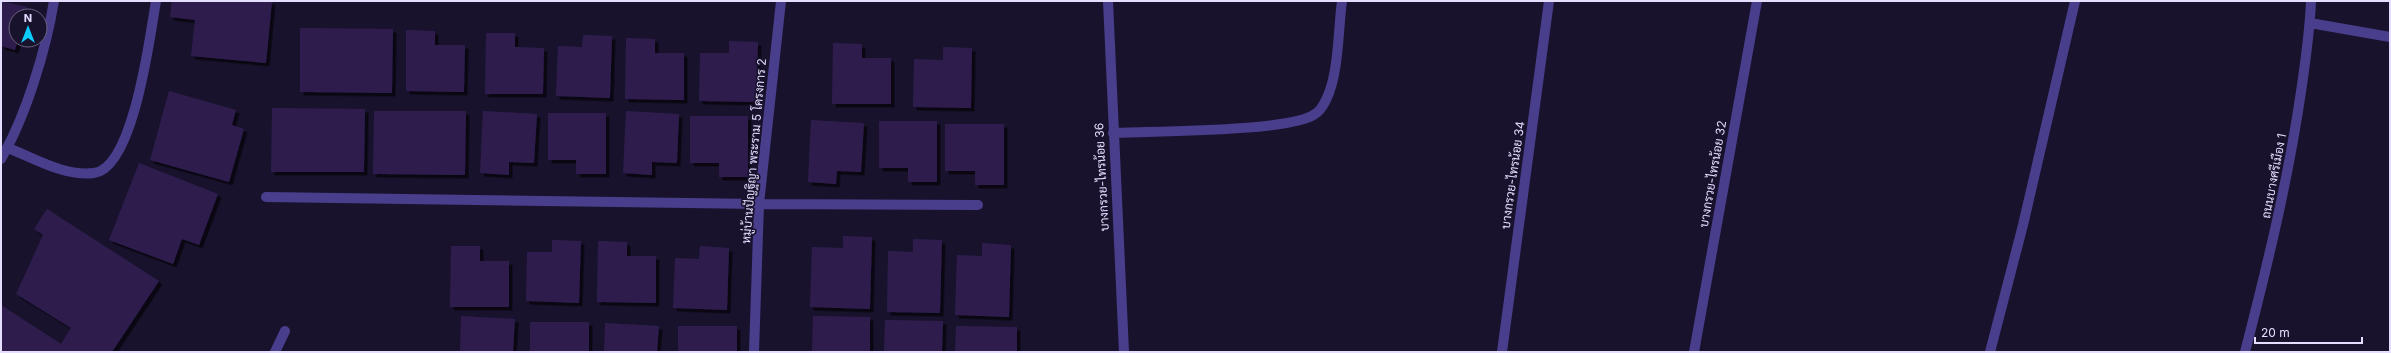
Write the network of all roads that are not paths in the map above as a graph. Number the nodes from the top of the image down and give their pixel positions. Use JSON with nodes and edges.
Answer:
{"nodes":[{"id":1,"x":54,"y":1,"type":"edge"},
{"id":2,"x":156,"y":1,"type":"edge"},
{"id":3,"x":781,"y":1,"type":"edge"},
{"id":4,"x":1108,"y":1,"type":"edge"},
{"id":5,"x":1342,"y":1,"type":"edge"},
{"id":6,"x":1549,"y":1,"type":"edge"},
{"id":7,"x":1757,"y":1,"type":"edge"},
{"id":8,"x":2075,"y":1,"type":"edge"},
{"id":9,"x":2311,"y":1,"type":"edge"},
{"id":10,"x":2310,"y":23,"type":"junction"},
{"id":11,"x":2390,"y":37,"type":"edge"},
{"id":12,"x":1113,"y":133,"type":"junction"},
{"id":13,"x":8,"y":148,"type":"junction"},
{"id":14,"x":1,"y":158,"type":"edge"},
{"id":15,"x":266,"y":197,"type":"dead end"},
{"id":16,"x":759,"y":204,"type":"junction"},
{"id":17,"x":978,"y":205,"type":"dead end"},
{"id":18,"x":285,"y":331,"type":"dead end"},
{"id":19,"x":275,"y":352,"type":"edge"},
{"id":20,"x":754,"y":352,"type":"edge"},
{"id":21,"x":1124,"y":352,"type":"edge"},
{"id":22,"x":1502,"y":352,"type":"edge"},
{"id":23,"x":1694,"y":352,"type":"edge"},
{"id":24,"x":1990,"y":352,"type":"edge"},
{"id":25,"x":2245,"y":352,"type":"edge"}],
"edges":[{"from":1,"to":13,"type":"street"},
{"from":2,"to":13,"type":"street"},
{"from":3,"to":16,"type":"street","name":"หมู่บ้านปัญฐิญา พระราม 5 โครงการ 2"},
{"from":4,"to":12,"type":"street","name":"บางกรวย-ไทรน้อย 36"},
{"from":5,"to":12,"type":"street"},
{"from":6,"to":22,"type":"street","name":"บางกรวย-ไทรน้อย 34"},
{"from":7,"to":23,"type":"street","name":"บางกรวย-ไทรน้อย 32"},
{"from":8,"to":24,"type":"street"},
{"from":9,"to":10,"type":"street","name":"ถนนบางศรีเมือง 1"},
{"from":10,"to":11,"type":"street"},
{"from":10,"to":25,"type":"street","name":"ถนนบางศรีเมือง 1"},
{"from":12,"to":21,"type":"street","name":"บางกรวย-ไทรน้อย 36"},
{"from":13,"to":14,"type":"street"},
{"from":15,"to":16,"type":"street"},
{"from":16,"to":17,"type":"street"},
{"from":16,"to":20,"type":"street","name":"หมู่บ้านปัญฐิญา พระราม 5 โครงการ 2"},
{"from":18,"to":19,"type":"street"}]}
